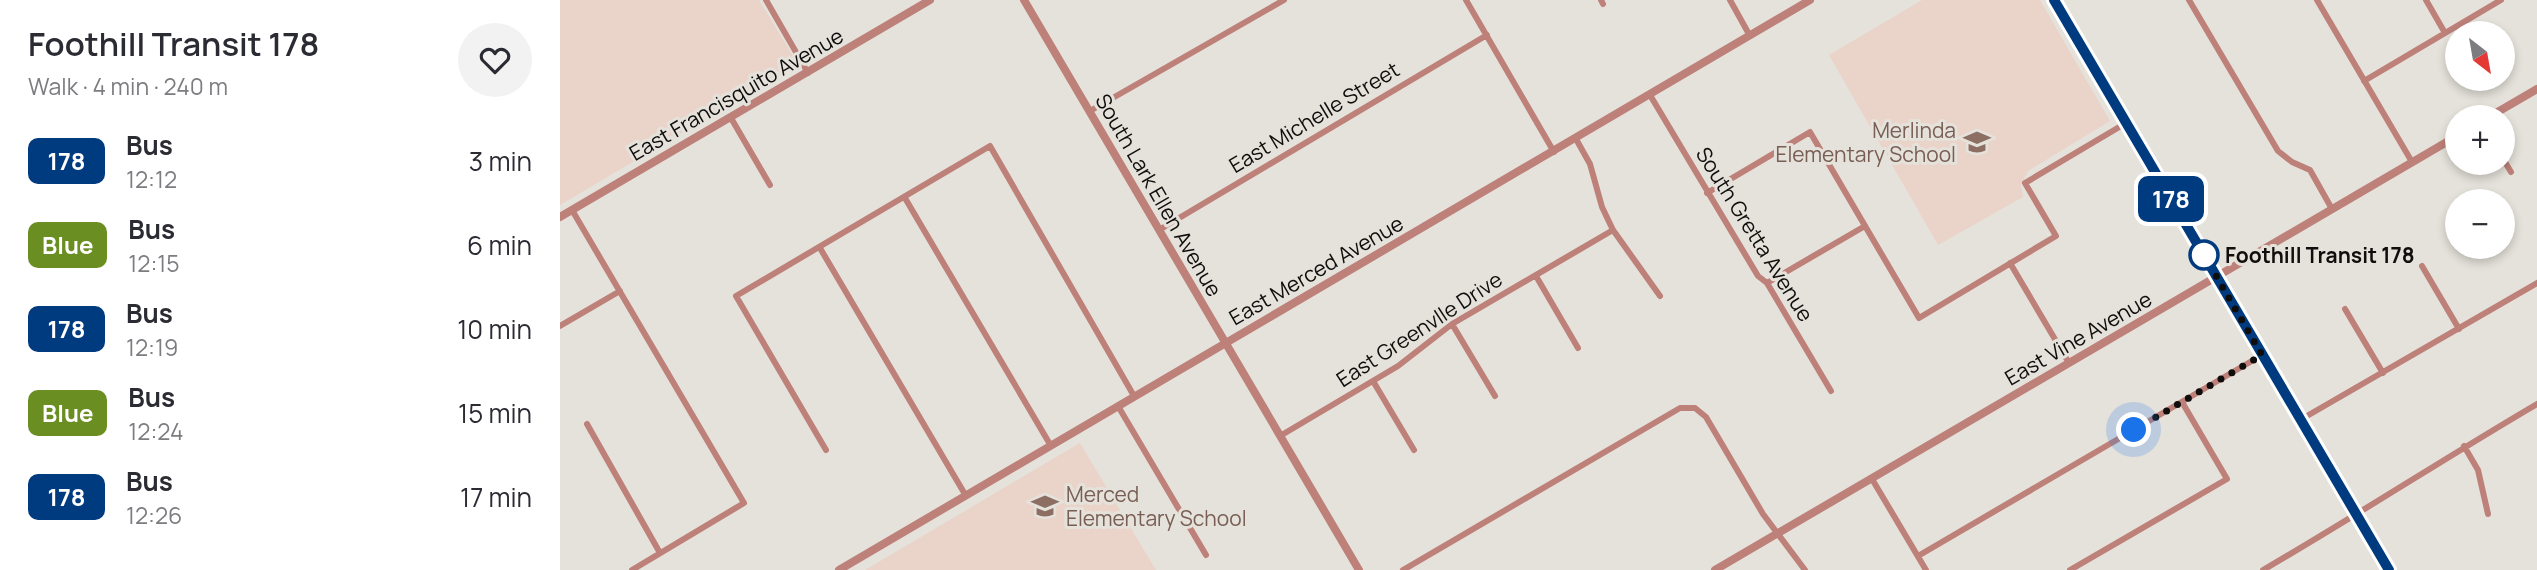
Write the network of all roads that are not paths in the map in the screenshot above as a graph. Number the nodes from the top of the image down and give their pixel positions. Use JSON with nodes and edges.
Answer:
{"nodes":[{"id":1,"x":766,"y":0,"type":"edge"},
{"id":2,"x":930,"y":0,"type":"edge"},
{"id":3,"x":1024,"y":0,"type":"edge"},
{"id":4,"x":1284,"y":0,"type":"edge"},
{"id":5,"x":1466,"y":0,"type":"edge"},
{"id":6,"x":1730,"y":0,"type":"edge"},
{"id":7,"x":1810,"y":0,"type":"edge"},
{"id":8,"x":2054,"y":0,"type":"edge"},
{"id":9,"x":2189,"y":0,"type":"edge"},
{"id":10,"x":2317,"y":0,"type":"edge"},
{"id":11,"x":2426,"y":0,"type":"edge"},
{"id":12,"x":2501,"y":0,"type":"edge"},
{"id":13,"x":2465,"y":21,"type":"edge"},
{"id":14,"x":2445,"y":33,"type":"joint"},
{"id":15,"x":1486,"y":34,"type":"junction"},
{"id":16,"x":1750,"y":36,"type":"junction"},
{"id":17,"x":808,"y":73,"type":"junction"},
{"id":18,"x":2364,"y":81,"type":"junction"},
{"id":19,"x":2537,"y":89,"type":"edge"},
{"id":20,"x":1650,"y":95,"type":"junction"},
{"id":21,"x":2510,"y":105,"type":"edge"},
{"id":22,"x":1090,"y":111,"type":"junction"},
{"id":23,"x":731,"y":118,"type":"junction"},
{"id":24,"x":2126,"y":123,"type":"junction"},
{"id":25,"x":1576,"y":139,"type":"junction"},
{"id":26,"x":2445,"y":143,"type":"edge"},
{"id":27,"x":1554,"y":152,"type":"junction"},
{"id":28,"x":2412,"y":162,"type":"junction"},
{"id":29,"x":770,"y":185,"type":"dead end"},
{"id":30,"x":1707,"y":193,"type":"junction"},
{"id":31,"x":905,"y":198,"type":"junction"},
{"id":32,"x":2332,"y":209,"type":"junction"},
{"id":33,"x":572,"y":210,"type":"junction"},
{"id":34,"x":560,"y":217,"type":"edge"},
{"id":35,"x":1864,"y":226,"type":"junction"},
{"id":36,"x":1158,"y":230,"type":"junction"},
{"id":37,"x":1613,"y":230,"type":"junction"},
{"id":38,"x":820,"y":248,"type":"junction"},
{"id":39,"x":2010,"y":263,"type":"junction"},
{"id":40,"x":2422,"y":266,"type":"dead end"},
{"id":41,"x":1536,"y":276,"type":"junction"},
{"id":42,"x":2217,"y":277,"type":"junction"},
{"id":43,"x":1767,"y":283,"type":"junction"},
{"id":44,"x":2537,"y":283,"type":"edge"},
{"id":45,"x":620,"y":291,"type":"junction"},
{"id":46,"x":1660,"y":296,"type":"dead end"},
{"id":47,"x":2345,"y":309,"type":"dead end"},
{"id":48,"x":1452,"y":324,"type":"junction"},
{"id":49,"x":560,"y":326,"type":"edge"},
{"id":50,"x":2459,"y":329,"type":"junction"},
{"id":51,"x":1224,"y":343,"type":"junction"},
{"id":52,"x":1578,"y":348,"type":"dead end"},
{"id":53,"x":2262,"y":355,"type":"junction"},
{"id":54,"x":2069,"y":363,"type":"junction"},
{"id":55,"x":2383,"y":373,"type":"junction"},
{"id":56,"x":1373,"y":381,"type":"junction"},
{"id":57,"x":1831,"y":391,"type":"dead end"},
{"id":58,"x":1135,"y":396,"type":"junction"},
{"id":59,"x":1494,"y":396,"type":"dead end"},
{"id":60,"x":2182,"y":402,"type":"junction"},
{"id":61,"x":2537,"y":404,"type":"edge"},
{"id":62,"x":1118,"y":406,"type":"junction"},
{"id":63,"x":2300,"y":420,"type":"junction"},
{"id":64,"x":587,"y":424,"type":"dead end"},
{"id":65,"x":1280,"y":436,"type":"junction"},
{"id":66,"x":1051,"y":446,"type":"junction"},
{"id":67,"x":2464,"y":446,"type":"junction"},
{"id":68,"x":826,"y":450,"type":"dead end"},
{"id":69,"x":1414,"y":450,"type":"dead end"},
{"id":70,"x":1872,"y":478,"type":"junction"},
{"id":71,"x":966,"y":496,"type":"junction"},
{"id":72,"x":2488,"y":514,"type":"dead end"},
{"id":73,"x":2357,"y":516,"type":"junction"},
{"id":74,"x":1778,"y":533,"type":"junction"},
{"id":75,"x":660,"y":553,"type":"junction"},
{"id":76,"x":1206,"y":555,"type":"dead end"},
{"id":77,"x":1918,"y":556,"type":"junction"},
{"id":78,"x":632,"y":570,"type":"edge"},
{"id":79,"x":839,"y":570,"type":"edge"},
{"id":80,"x":1359,"y":570,"type":"edge"},
{"id":81,"x":1404,"y":570,"type":"edge"},
{"id":82,"x":1715,"y":570,"type":"edge"},
{"id":83,"x":1805,"y":570,"type":"edge"},
{"id":84,"x":1926,"y":570,"type":"edge"},
{"id":85,"x":2070,"y":570,"type":"edge"},
{"id":86,"x":2263,"y":570,"type":"edge"},
{"id":87,"x":2389,"y":570,"type":"edge"}],
"edges":[{"from":1,"to":17,"type":"street"},
{"from":2,"to":17,"type":"street","name":"East Francisquito Avenue"},
{"from":3,"to":22,"type":"street","name":"South Lark Ellen Avenue"},
{"from":4,"to":22,"type":"street"},
{"from":5,"to":15,"type":"street"},
{"from":6,"to":16,"type":"street"},
{"from":7,"to":16,"type":"street","name":"East Merced Avenue"},
{"from":8,"to":24,"type":"main road"},
{"from":9,"to":32,"type":"street"},
{"from":10,"to":18,"type":"street"},
{"from":11,"to":14,"type":"street"},
{"from":12,"to":13,"type":"street"},
{"from":14,"to":18,"type":"street"},
{"from":15,"to":27,"type":"street"},
{"from":15,"to":36,"type":"street","name":"East Michelle Street"},
{"from":16,"to":20,"type":"street","name":"East Merced Avenue"},
{"from":17,"to":23,"type":"street","name":"East Francisquito Avenue"},
{"from":18,"to":28,"type":"street"},
{"from":19,"to":21,"type":"street"},
{"from":20,"to":25,"type":"street","name":"East Merced Avenue"},
{"from":20,"to":30,"type":"street","name":"South Gretta Avenue"},
{"from":22,"to":36,"type":"street","name":"South Lark Ellen Avenue"},
{"from":23,"to":29,"type":"street"},
{"from":23,"to":33,"type":"street","name":"East Francisquito Avenue"},
{"from":24,"to":39,"type":"street"},
{"from":24,"to":42,"type":"main road"},
{"from":25,"to":27,"type":"street","name":"East Merced Avenue"},
{"from":25,"to":37,"type":"street"},
{"from":26,"to":28,"type":"street","name":"East Vine Avenue"},
{"from":27,"to":51,"type":"street","name":"East Merced Avenue"},
{"from":28,"to":32,"type":"street","name":"East Vine Avenue"},
{"from":30,"to":35,"type":"street"},
{"from":30,"to":43,"type":"street","name":"South Gretta Avenue"},
{"from":31,"to":38,"type":"street"},
{"from":31,"to":58,"type":"street"},
{"from":31,"to":66,"type":"street"},
{"from":32,"to":42,"type":"street","name":"East Vine Avenue"},
{"from":33,"to":34,"type":"street","name":"East Francisquito Avenue"},
{"from":33,"to":45,"type":"street"},
{"from":35,"to":39,"type":"street"},
{"from":35,"to":43,"type":"street"},
{"from":36,"to":51,"type":"street","name":"South Lark Ellen Avenue"},
{"from":37,"to":41,"type":"street","name":"East Greenvlle Drive"},
{"from":37,"to":46,"type":"street"},
{"from":38,"to":68,"type":"street"},
{"from":38,"to":71,"type":"street"},
{"from":39,"to":54,"type":"street"},
{"from":40,"to":50,"type":"street"},
{"from":41,"to":48,"type":"street","name":"East Greenvlle Drive"},
{"from":41,"to":52,"type":"street"},
{"from":42,"to":53,"type":"main road"},
{"from":42,"to":54,"type":"street","name":"East Vine Avenue"},
{"from":43,"to":57,"type":"street","name":"South Gretta Avenue"},
{"from":44,"to":50,"type":"street"},
{"from":45,"to":49,"type":"street"},
{"from":45,"to":75,"type":"street"},
{"from":47,"to":55,"type":"street"},
{"from":48,"to":56,"type":"street","name":"East Greenvlle Drive"},
{"from":48,"to":59,"type":"street"},
{"from":50,"to":55,"type":"street"},
{"from":51,"to":58,"type":"street","name":"East Merced Avenue"},
{"from":51,"to":65,"type":"street","name":"South Lark Ellen Avenue"},
{"from":53,"to":60,"type":"street"},
{"from":53,"to":63,"type":"main road"},
{"from":54,"to":70,"type":"street","name":"East Vine Avenue"},
{"from":55,"to":63,"type":"street"},
{"from":56,"to":65,"type":"street","name":"East Greenvlle Drive"},
{"from":56,"to":69,"type":"street"},
{"from":58,"to":62,"type":"street","name":"East Merced Avenue"},
{"from":60,"to":77,"type":"street"},
{"from":60,"to":85,"type":"street"},
{"from":61,"to":67,"type":"street"},
{"from":62,"to":66,"type":"street","name":"East Merced Avenue"},
{"from":62,"to":76,"type":"street"},
{"from":63,"to":73,"type":"main road"},
{"from":64,"to":75,"type":"street"},
{"from":65,"to":80,"type":"street","name":"South Lark Ellen Avenue"},
{"from":66,"to":71,"type":"street","name":"East Merced Avenue"},
{"from":67,"to":72,"type":"street"},
{"from":67,"to":73,"type":"street"},
{"from":70,"to":74,"type":"street","name":"East Vine Avenue"},
{"from":70,"to":77,"type":"street"},
{"from":71,"to":79,"type":"street","name":"East Merced Avenue"},
{"from":73,"to":86,"type":"street"},
{"from":73,"to":87,"type":"main road"},
{"from":74,"to":81,"type":"street"},
{"from":74,"to":82,"type":"street","name":"East Vine Avenue"},
{"from":74,"to":83,"type":"street"},
{"from":75,"to":78,"type":"street"},
{"from":77,"to":84,"type":"street"}]}
